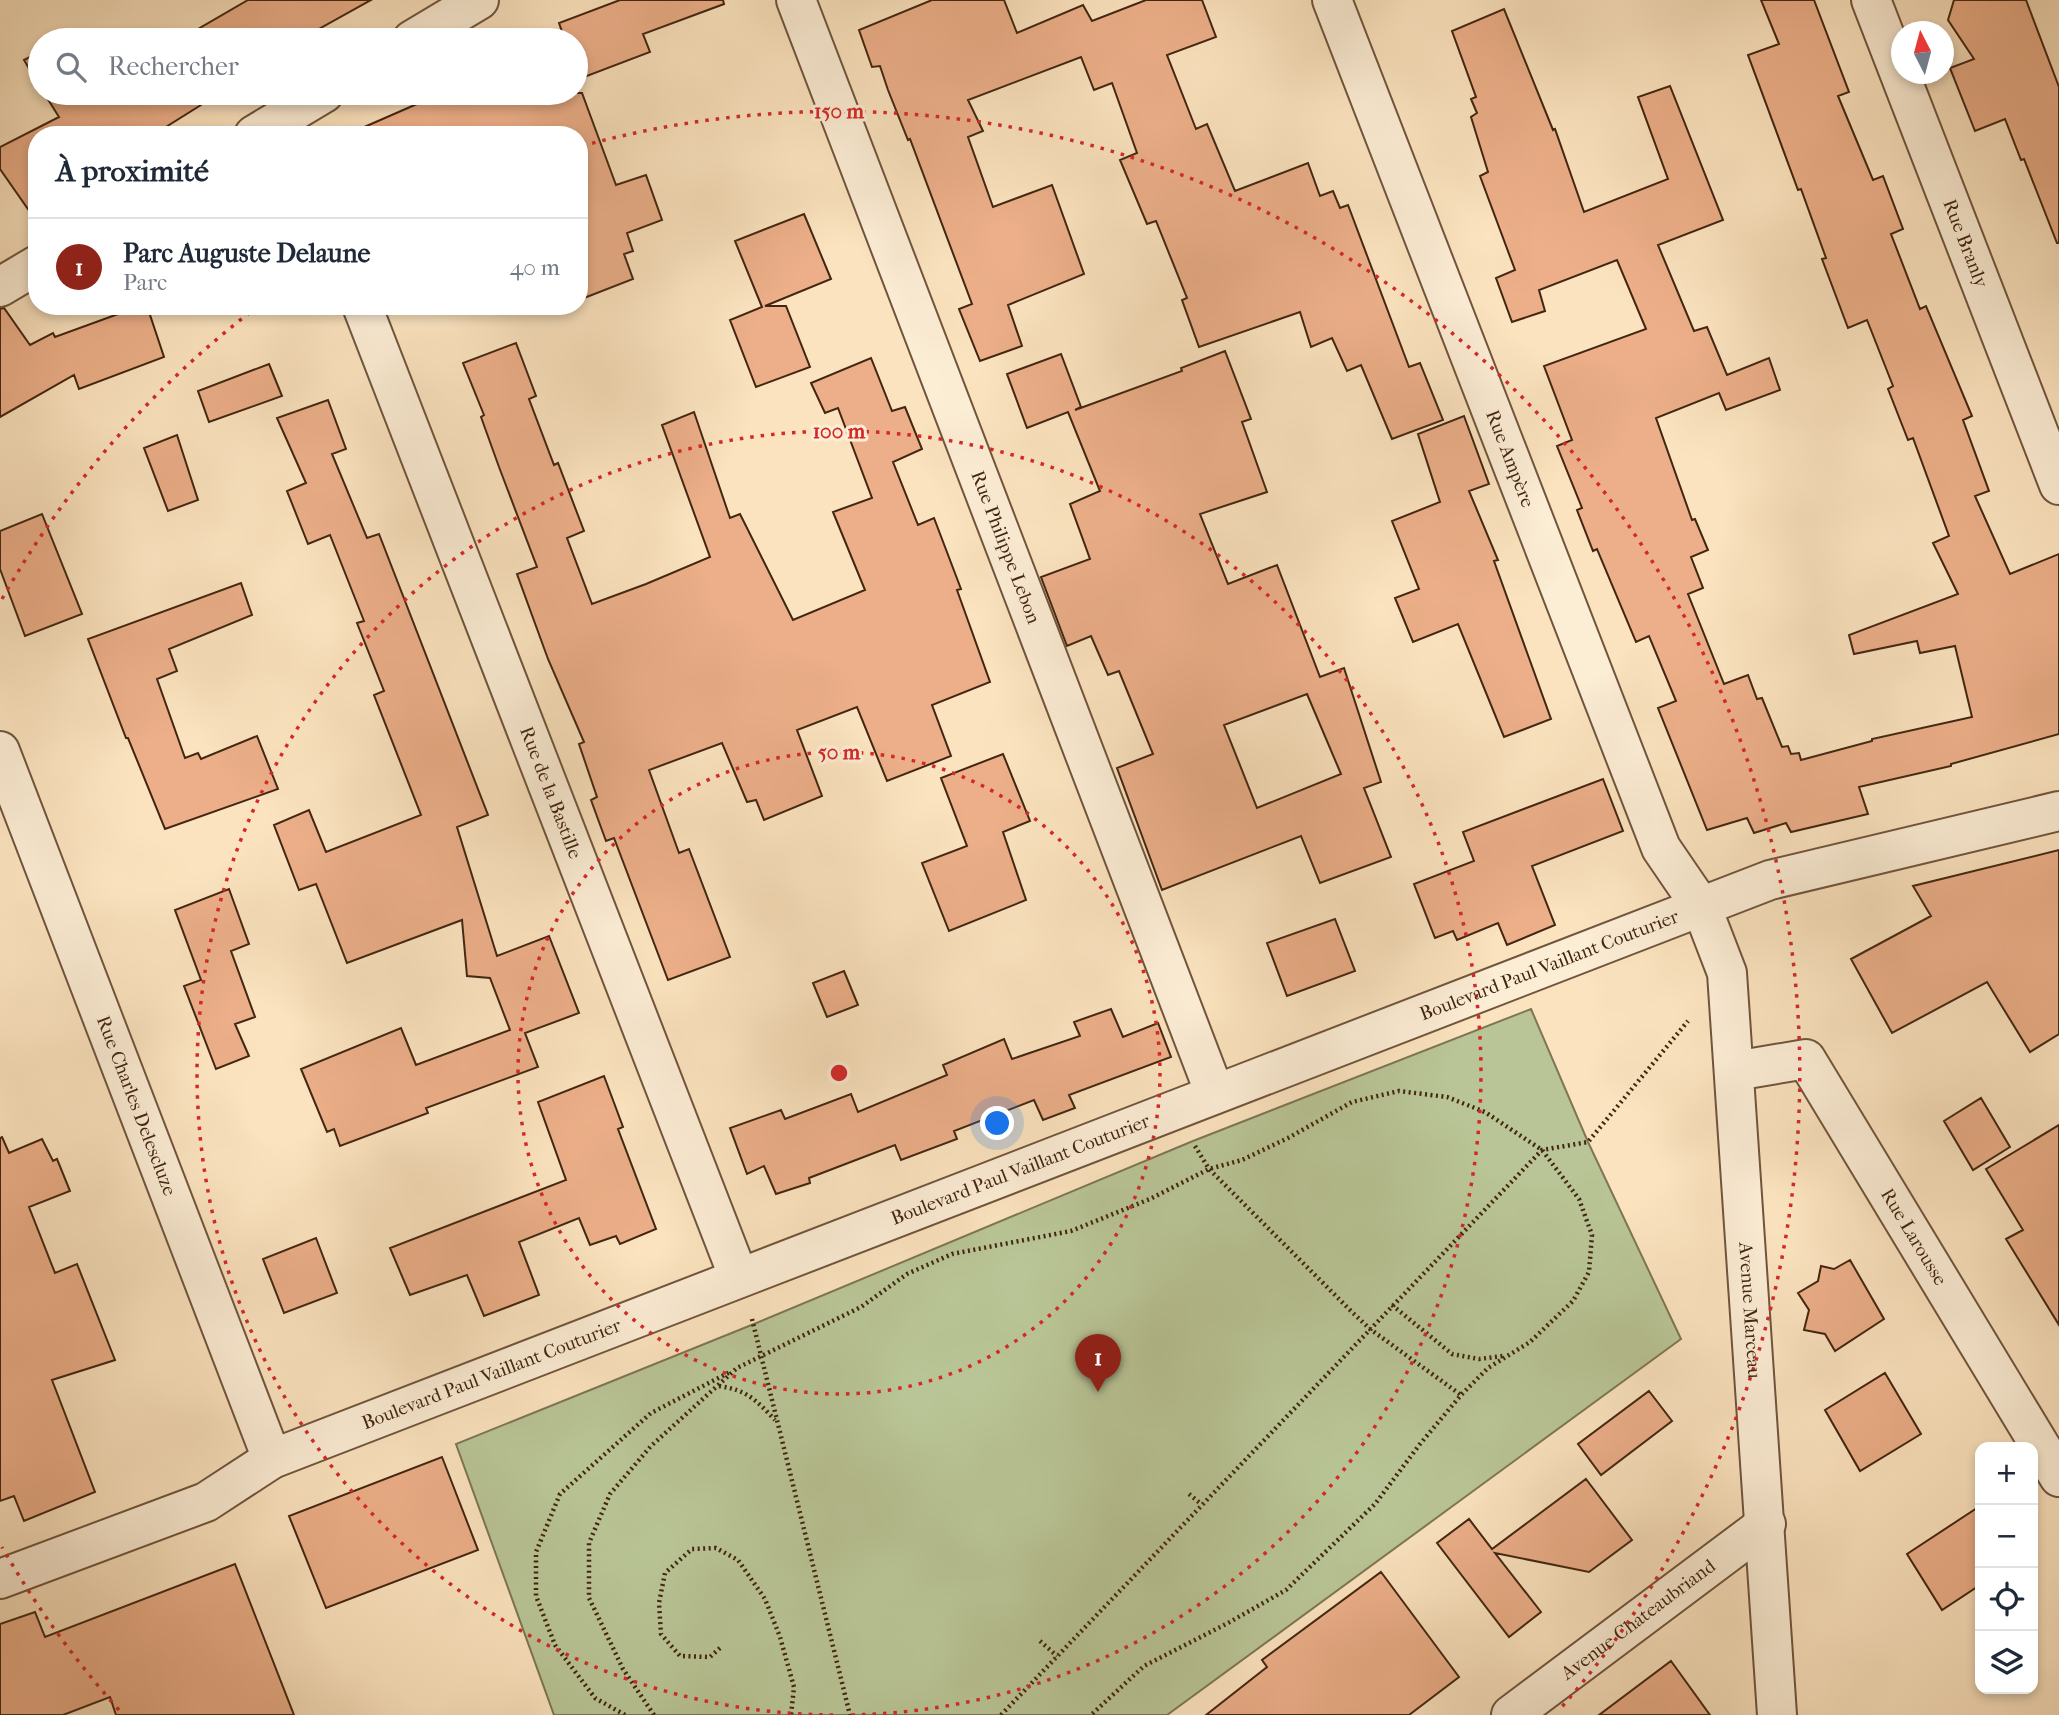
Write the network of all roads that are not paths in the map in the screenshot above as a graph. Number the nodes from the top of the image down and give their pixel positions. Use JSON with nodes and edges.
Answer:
{"nodes":[{"id":1,"x":479,"y":0,"type":"edge"},
{"id":2,"x":796,"y":0,"type":"edge"},
{"id":3,"x":1332,"y":0,"type":"edge"},
{"id":4,"x":1871,"y":0,"type":"edge"},
{"id":5,"x":432,"y":28,"type":"edge"},
{"id":6,"x":312,"y":105,"type":"edge"},
{"id":7,"x":291,"y":125,"type":"edge"},
{"id":8,"x":28,"y":270,"type":"edge"},
{"id":9,"x":0,"y":287,"type":"edge"},
{"id":10,"x":366,"y":315,"type":"edge"},
{"id":11,"x":2059,"y":485,"type":"edge"},
{"id":12,"x":0,"y":751,"type":"edge"},
{"id":13,"x":2059,"y":811,"type":"edge"},
{"id":14,"x":1702,"y":908,"type":"junction"},
{"id":15,"x":1735,"y":1070,"type":"junction"},
{"id":16,"x":1199,"y":1101,"type":"junction"},
{"id":17,"x":739,"y":1278,"type":"junction"},
{"id":18,"x":272,"y":1459,"type":"junction"},
{"id":19,"x":2059,"y":1477,"type":"edge"},
{"id":20,"x":1766,"y":1524,"type":"junction"},
{"id":21,"x":0,"y":1579,"type":"edge"},
{"id":22,"x":1511,"y":1715,"type":"edge"},
{"id":23,"x":1777,"y":1715,"type":"edge"}],
"edges":[{"from":1,"to":5,"type":"street"},
{"from":2,"to":16,"type":"street","name":"Rue Philippe Lebon"},
{"from":3,"to":14,"type":"street","name":"Rue Ampère"},
{"from":4,"to":11,"type":"street","name":"Rue Branly"},
{"from":6,"to":7,"type":"street"},
{"from":8,"to":9,"type":"street"},
{"from":10,"to":17,"type":"street","name":"Rue de la Bastille"},
{"from":12,"to":18,"type":"street","name":"Rue Charles Delescluze"},
{"from":13,"to":14,"type":"street","name":"Boulevard Paul Vaillant Couturier"},
{"from":14,"to":15,"type":"street","name":"Avenue Marceau"},
{"from":14,"to":16,"type":"street","name":"Boulevard Paul Vaillant Couturier"},
{"from":15,"to":19,"type":"street","name":"Rue Larousse"},
{"from":15,"to":20,"type":"street","name":"Avenue Marceau"},
{"from":16,"to":17,"type":"street","name":"Boulevard Paul Vaillant Couturier"},
{"from":17,"to":18,"type":"street","name":"Boulevard Paul Vaillant Couturier"},
{"from":18,"to":21,"type":"street","name":"Boulevard Paul Vaillant Couturier"},
{"from":20,"to":22,"type":"street","name":"Avenue Chateaubriand"},
{"from":20,"to":23,"type":"street","name":"Avenue Marceau"}]}
